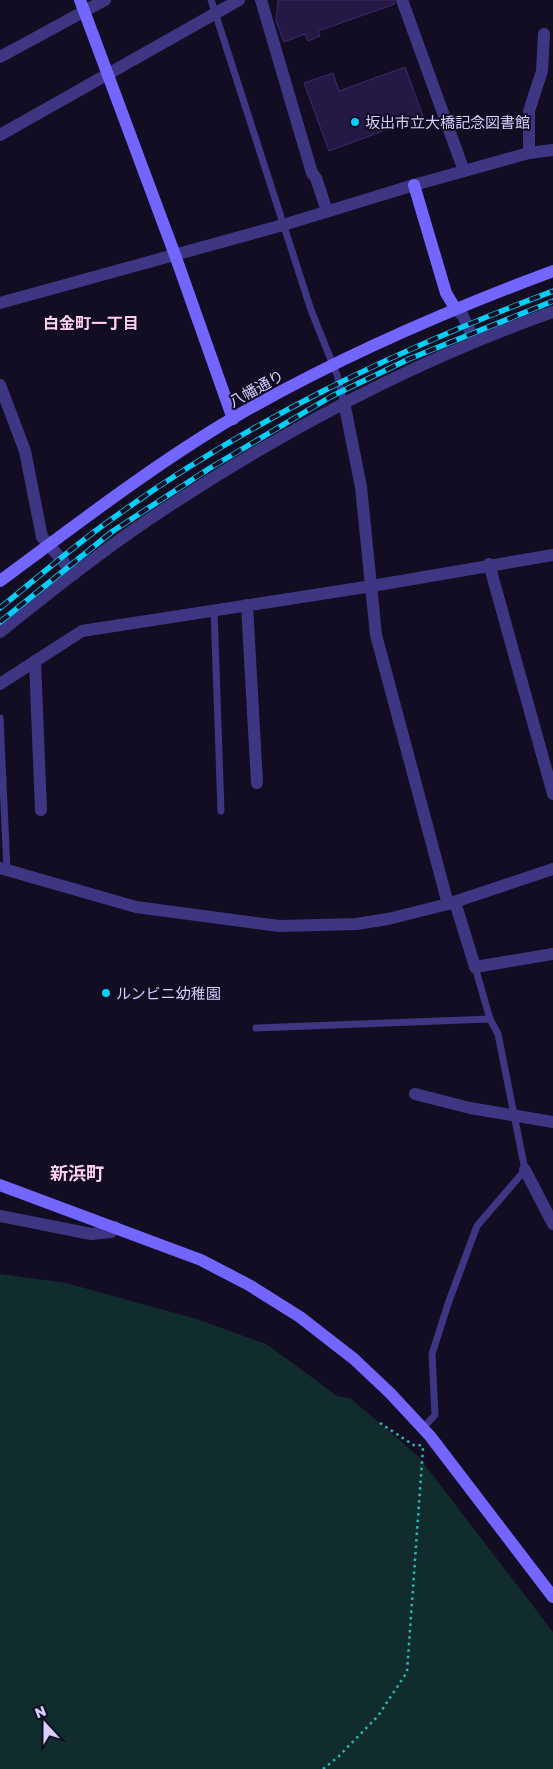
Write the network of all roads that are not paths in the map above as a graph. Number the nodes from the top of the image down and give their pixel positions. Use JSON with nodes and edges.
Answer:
{"nodes":[{"id":1,"x":105,"y":0,"type":"edge"},
{"id":2,"x":211,"y":0,"type":"edge"},
{"id":3,"x":239,"y":0,"type":"edge"},
{"id":4,"x":261,"y":0,"type":"edge"},
{"id":5,"x":402,"y":0,"type":"edge"},
{"id":6,"x":82,"y":6,"type":"edge"},
{"id":7,"x":216,"y":12,"type":"junction"},
{"id":8,"x":544,"y":34,"type":"dead end"},
{"id":9,"x":0,"y":57,"type":"edge"},
{"id":10,"x":108,"y":73,"type":"junction"},
{"id":11,"x":0,"y":136,"type":"edge"},
{"id":12,"x":553,"y":150,"type":"edge"},
{"id":13,"x":529,"y":153,"type":"junction"},
{"id":14,"x":464,"y":171,"type":"junction"},
{"id":15,"x":414,"y":185,"type":"junction"},
{"id":16,"x":327,"y":211,"type":"junction"},
{"id":17,"x":283,"y":224,"type":"junction"},
{"id":18,"x":175,"y":255,"type":"junction"},
{"id":19,"x":553,"y":271,"type":"edge"},
{"id":20,"x":0,"y":303,"type":"edge"},
{"id":21,"x":455,"y":308,"type":"junction"},
{"id":22,"x":553,"y":312,"type":"edge"},
{"id":23,"x":475,"y":342,"type":"junction"},
{"id":24,"x":332,"y":365,"type":"junction"},
{"id":25,"x":0,"y":384,"type":"edge"},
{"id":26,"x":344,"y":402,"type":"junction"},
{"id":27,"x":233,"y":419,"type":"junction"},
{"id":28,"x":49,"y":545,"type":"junction"},
{"id":29,"x":553,"y":555,"type":"edge"},
{"id":30,"x":490,"y":564,"type":"junction"},
{"id":31,"x":74,"y":574,"type":"junction"},
{"id":32,"x":0,"y":581,"type":"edge"},
{"id":33,"x":372,"y":586,"type":"junction"},
{"id":34,"x":246,"y":605,"type":"junction"},
{"id":35,"x":214,"y":610,"type":"junction"},
{"id":36,"x":0,"y":632,"type":"edge"},
{"id":37,"x":35,"y":661,"type":"junction"},
{"id":38,"x":0,"y":684,"type":"edge"},
{"id":39,"x":0,"y":718,"type":"edge"},
{"id":40,"x":257,"y":783,"type":"dead end"},
{"id":41,"x":553,"y":794,"type":"edge"},
{"id":42,"x":41,"y":810,"type":"dead end"},
{"id":43,"x":221,"y":812,"type":"dead end"},
{"id":44,"x":4,"y":869,"type":"edge"},
{"id":45,"x":553,"y":869,"type":"edge"},
{"id":46,"x":452,"y":903,"type":"junction"},
{"id":47,"x":553,"y":954,"type":"edge"},
{"id":48,"x":475,"y":967,"type":"junction"},
{"id":49,"x":490,"y":1019,"type":"junction"},
{"id":50,"x":256,"y":1028,"type":"dead end"},
{"id":51,"x":415,"y":1094,"type":"dead end"},
{"id":52,"x":514,"y":1116,"type":"junction"},
{"id":53,"x":553,"y":1122,"type":"edge"},
{"id":54,"x":525,"y":1170,"type":"junction"},
{"id":55,"x":0,"y":1184,"type":"edge"},
{"id":56,"x":0,"y":1216,"type":"edge"},
{"id":57,"x":553,"y":1224,"type":"edge"},
{"id":58,"x":115,"y":1227,"type":"junction"},
{"id":59,"x":423,"y":1428,"type":"junction"},
{"id":60,"x":553,"y":1597,"type":"edge"}],
"edges":[{"from":1,"to":6,"type":"street"},
{"from":2,"to":7,"type":"lane"},
{"from":3,"to":7,"type":"street"},
{"from":4,"to":16,"type":"street"},
{"from":5,"to":14,"type":"street"},
{"from":6,"to":9,"type":"street"},
{"from":6,"to":10,"type":"street"},
{"from":7,"to":10,"type":"street"},
{"from":7,"to":17,"type":"lane"},
{"from":8,"to":13,"type":"street"},
{"from":10,"to":11,"type":"street"},
{"from":10,"to":18,"type":"street"},
{"from":12,"to":13,"type":"street"},
{"from":13,"to":14,"type":"street"},
{"from":14,"to":15,"type":"street"},
{"from":15,"to":16,"type":"street"},
{"from":15,"to":21,"type":"street"},
{"from":16,"to":17,"type":"street"},
{"from":17,"to":18,"type":"street"},
{"from":17,"to":24,"type":"lane"},
{"from":18,"to":20,"type":"street"},
{"from":18,"to":27,"type":"street"},
{"from":19,"to":21,"type":"street","name":"八幡通り"},
{"from":21,"to":23,"type":"street"},
{"from":21,"to":24,"type":"street","name":"八幡通り"},
{"from":22,"to":23,"type":"street"},
{"from":23,"to":26,"type":"street"},
{"from":24,"to":26,"type":"lane"},
{"from":24,"to":27,"type":"street","name":"八幡通り"},
{"from":25,"to":28,"type":"street"},
{"from":26,"to":31,"type":"street"},
{"from":26,"to":33,"type":"street"},
{"from":27,"to":28,"type":"street","name":"八幡通り"},
{"from":28,"to":31,"type":"street"},
{"from":28,"to":32,"type":"street","name":"八幡通り"},
{"from":29,"to":30,"type":"street"},
{"from":30,"to":33,"type":"street"},
{"from":30,"to":41,"type":"street"},
{"from":31,"to":36,"type":"street"},
{"from":33,"to":34,"type":"street"},
{"from":33,"to":46,"type":"street"},
{"from":34,"to":35,"type":"street"},
{"from":34,"to":40,"type":"street"},
{"from":35,"to":37,"type":"street"},
{"from":35,"to":43,"type":"lane"},
{"from":37,"to":38,"type":"street"},
{"from":37,"to":42,"type":"street"},
{"from":39,"to":44,"type":"lane"},
{"from":44,"to":46,"type":"street"},
{"from":45,"to":46,"type":"street"},
{"from":46,"to":48,"type":"street"},
{"from":47,"to":48,"type":"street"},
{"from":48,"to":49,"type":"lane"},
{"from":49,"to":50,"type":"lane"},
{"from":49,"to":52,"type":"lane"},
{"from":51,"to":52,"type":"street"},
{"from":52,"to":53,"type":"street"},
{"from":52,"to":54,"type":"lane"},
{"from":54,"to":57,"type":"street"},
{"from":54,"to":59,"type":"lane"},
{"from":55,"to":58,"type":"street"},
{"from":56,"to":58,"type":"street"},
{"from":58,"to":59,"type":"street"},
{"from":59,"to":60,"type":"street"}]}
